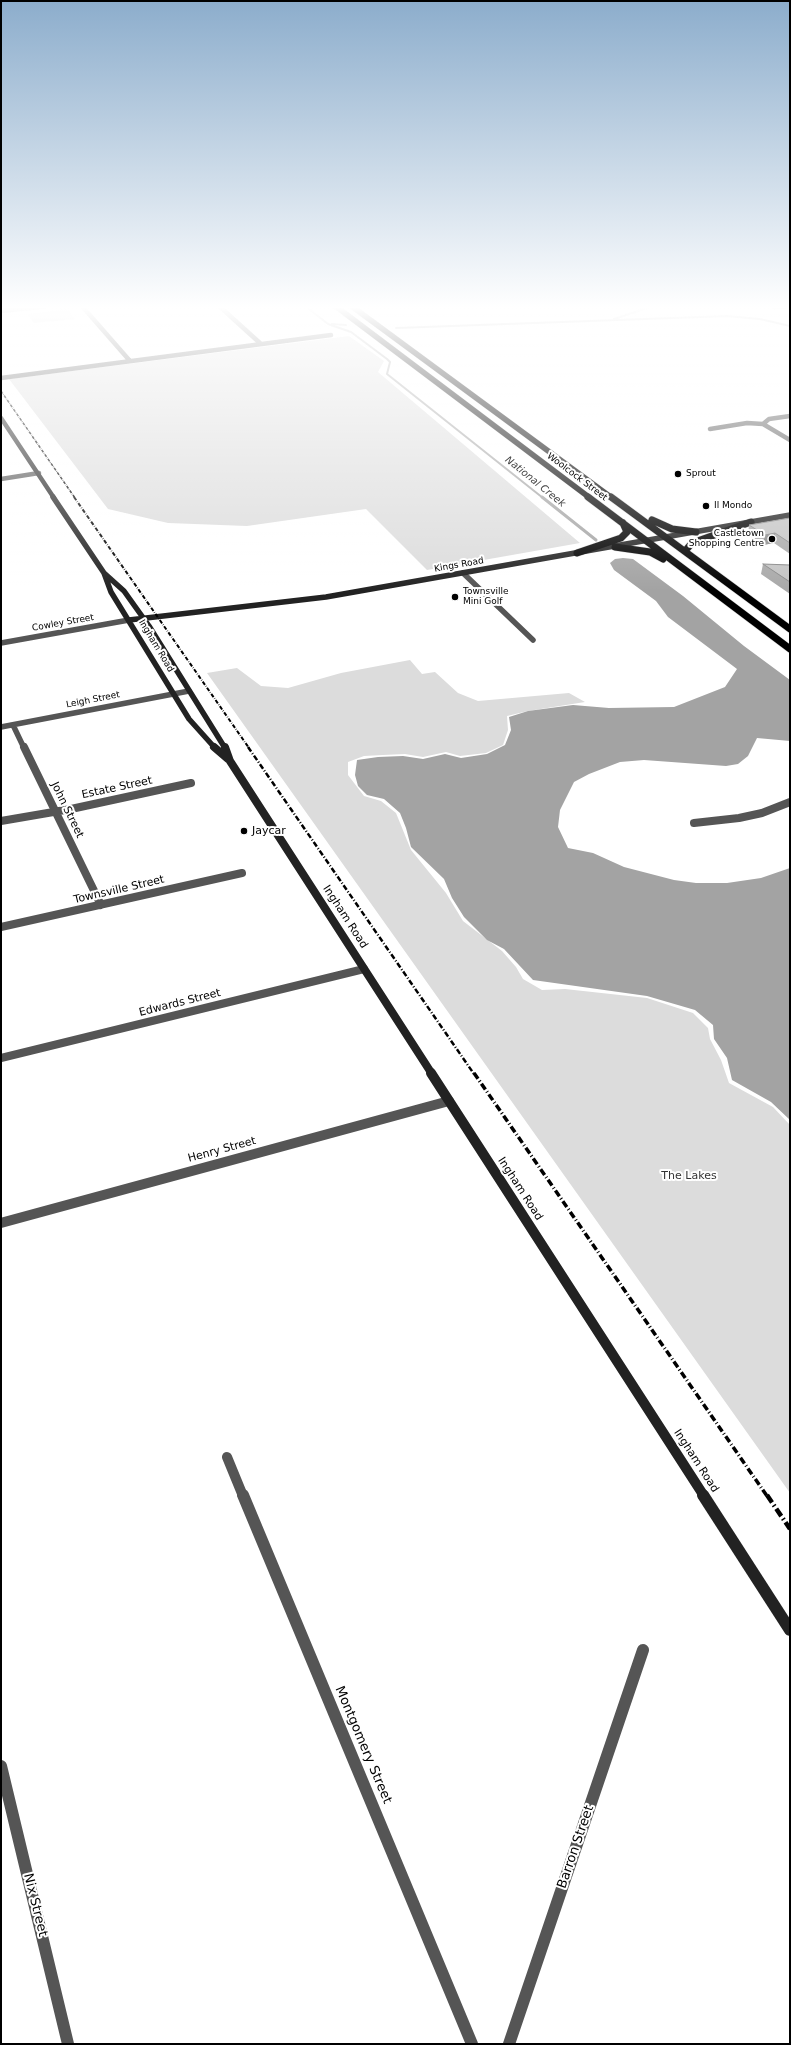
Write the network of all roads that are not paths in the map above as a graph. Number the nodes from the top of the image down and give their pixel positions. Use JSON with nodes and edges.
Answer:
{"nodes":[{"id":1,"x":461,"y":400,"type":"edge"},
{"id":2,"x":480,"y":400,"type":"edge"},
{"id":3,"x":790,"y":416,"type":"edge"},
{"id":4,"x":1,"y":418,"type":"edge"},
{"id":5,"x":763,"y":424,"type":"junction"},
{"id":6,"x":710,"y":429,"type":"dead end"},
{"id":7,"x":790,"y":440,"type":"edge"},
{"id":8,"x":551,"y":452,"type":"junction"},
{"id":9,"x":39,"y":473,"type":"junction"},
{"id":10,"x":1,"y":479,"type":"edge"},
{"id":11,"x":790,"y":515,"type":"edge"},
{"id":12,"x":751,"y":522,"type":"junction"},
{"id":13,"x":623,"y":523,"type":"junction"},
{"id":14,"x":696,"y":532,"type":"junction"},
{"id":15,"x":666,"y":538,"type":"junction"},
{"id":16,"x":648,"y":541,"type":"junction"},
{"id":17,"x":615,"y":547,"type":"junction"},
{"id":18,"x":685,"y":551,"type":"junction"},
{"id":19,"x":577,"y":553,"type":"junction"},
{"id":20,"x":104,"y":573,"type":"junction"},
{"id":21,"x":463,"y":573,"type":"junction"},
{"id":22,"x":717,"y":593,"type":"junction"},
{"id":23,"x":143,"y":618,"type":"junction"},
{"id":24,"x":129,"y":620,"type":"junction"},
{"id":25,"x":790,"y":629,"type":"edge"},
{"id":26,"x":533,"y":640,"type":"dead end"},
{"id":27,"x":1,"y":644,"type":"edge"},
{"id":28,"x":790,"y":649,"type":"edge"},
{"id":29,"x":189,"y":691,"type":"junction"},
{"id":30,"x":174,"y":694,"type":"junction"},
{"id":31,"x":13,"y":725,"type":"junction"},
{"id":32,"x":1,"y":727,"type":"edge"},
{"id":33,"x":230,"y":761,"type":"junction"},
{"id":34,"x":191,"y":783,"type":"dead end"},
{"id":35,"x":790,"y":802,"type":"edge"},
{"id":36,"x":56,"y":811,"type":"junction"},
{"id":37,"x":1,"y":821,"type":"edge"},
{"id":38,"x":694,"y":823,"type":"dead end"},
{"id":39,"x":242,"y":874,"type":"dead end"},
{"id":40,"x":101,"y":905,"type":"junction"},
{"id":41,"x":1,"y":927,"type":"edge"},
{"id":42,"x":364,"y":969,"type":"junction"},
{"id":43,"x":1,"y":1058,"type":"edge"},
{"id":44,"x":449,"y":1101,"type":"junction"},
{"id":45,"x":1,"y":1223,"type":"edge"},
{"id":46,"x":228,"y":1457,"type":"dead end"},
{"id":47,"x":790,"y":1630,"type":"edge"},
{"id":48,"x":643,"y":1650,"type":"dead end"},
{"id":49,"x":1,"y":1766,"type":"edge"},
{"id":50,"x":68,"y":2044,"type":"edge"},
{"id":51,"x":472,"y":2044,"type":"edge"},
{"id":52,"x":509,"y":2044,"type":"edge"}],
"edges":[{"from":1,"to":13,"type":"main road","name":"Woolcock Street"},
{"from":2,"to":8,"type":"main road","name":"Woolcock Street"},
{"from":3,"to":5,"type":"street"},
{"from":4,"to":9,"type":"main road","name":"Ingham Road"},
{"from":5,"to":6,"type":"street"},
{"from":5,"to":7,"type":"street"},
{"from":8,"to":14,"type":"main road"},
{"from":8,"to":15,"type":"main road","name":"Woolcock Street"},
{"from":9,"to":10,"type":"street"},
{"from":9,"to":20,"type":"main road","name":"Ingham Road"},
{"from":11,"to":12,"type":"main road","name":"Kings Road"},
{"from":12,"to":14,"type":"main road","name":"Kings Road"},
{"from":12,"to":18,"type":"main road"},
{"from":13,"to":16,"type":"main road","name":"Woolcock Street"},
{"from":13,"to":19,"type":"main road"},
{"from":14,"to":15,"type":"main road","name":"Kings Road"},
{"from":15,"to":16,"type":"main road","name":"Kings Road"},
{"from":15,"to":18,"type":"main road","name":"Woolcock Street"},
{"from":16,"to":17,"type":"main road","name":"Kings Road"},
{"from":16,"to":22,"type":"main road","name":"Woolcock Street"},
{"from":17,"to":19,"type":"main road","name":"Kings Road"},
{"from":17,"to":22,"type":"main road"},
{"from":18,"to":25,"type":"main road","name":"Woolcock Street"},
{"from":19,"to":21,"type":"main road","name":"Kings Road"},
{"from":20,"to":23,"type":"main road","name":"Ingham Road"},
{"from":20,"to":24,"type":"main road","name":"Ingham Road"},
{"from":21,"to":23,"type":"main road","name":"Kings Road"},
{"from":21,"to":26,"type":"street"},
{"from":22,"to":28,"type":"main road","name":"Woolcock Street"},
{"from":23,"to":24,"type":"main road","name":"Kings Road"},
{"from":23,"to":29,"type":"main road","name":"Ingham Road"},
{"from":24,"to":27,"type":"street","name":"Cowley Street"},
{"from":24,"to":30,"type":"main road","name":"Ingham Road"},
{"from":29,"to":30,"type":"street","name":"Leigh Street"},
{"from":29,"to":33,"type":"main road","name":"Ingham Road"},
{"from":30,"to":31,"type":"street","name":"Leigh Street"},
{"from":30,"to":33,"type":"main road","name":"Ingham Road"},
{"from":31,"to":32,"type":"street","name":"Leigh Street"},
{"from":31,"to":36,"type":"street","name":"John Street"},
{"from":33,"to":42,"type":"main road","name":"Ingham Road"},
{"from":34,"to":36,"type":"street","name":"Estate Street"},
{"from":35,"to":38,"type":"street"},
{"from":36,"to":37,"type":"street","name":"Estate Street"},
{"from":36,"to":40,"type":"street","name":"John Street"},
{"from":39,"to":40,"type":"street","name":"Townsville Street"},
{"from":40,"to":41,"type":"street","name":"Townsville Street"},
{"from":42,"to":43,"type":"street","name":"Edwards Street"},
{"from":42,"to":44,"type":"main road","name":"Ingham Road"},
{"from":44,"to":45,"type":"street","name":"Henry Street"},
{"from":44,"to":47,"type":"main road","name":"Ingham Road"},
{"from":46,"to":51,"type":"street","name":"Montgomery Street"},
{"from":48,"to":52,"type":"street","name":"Barron Street"},
{"from":49,"to":50,"type":"street","name":"Nix Street"}]}
